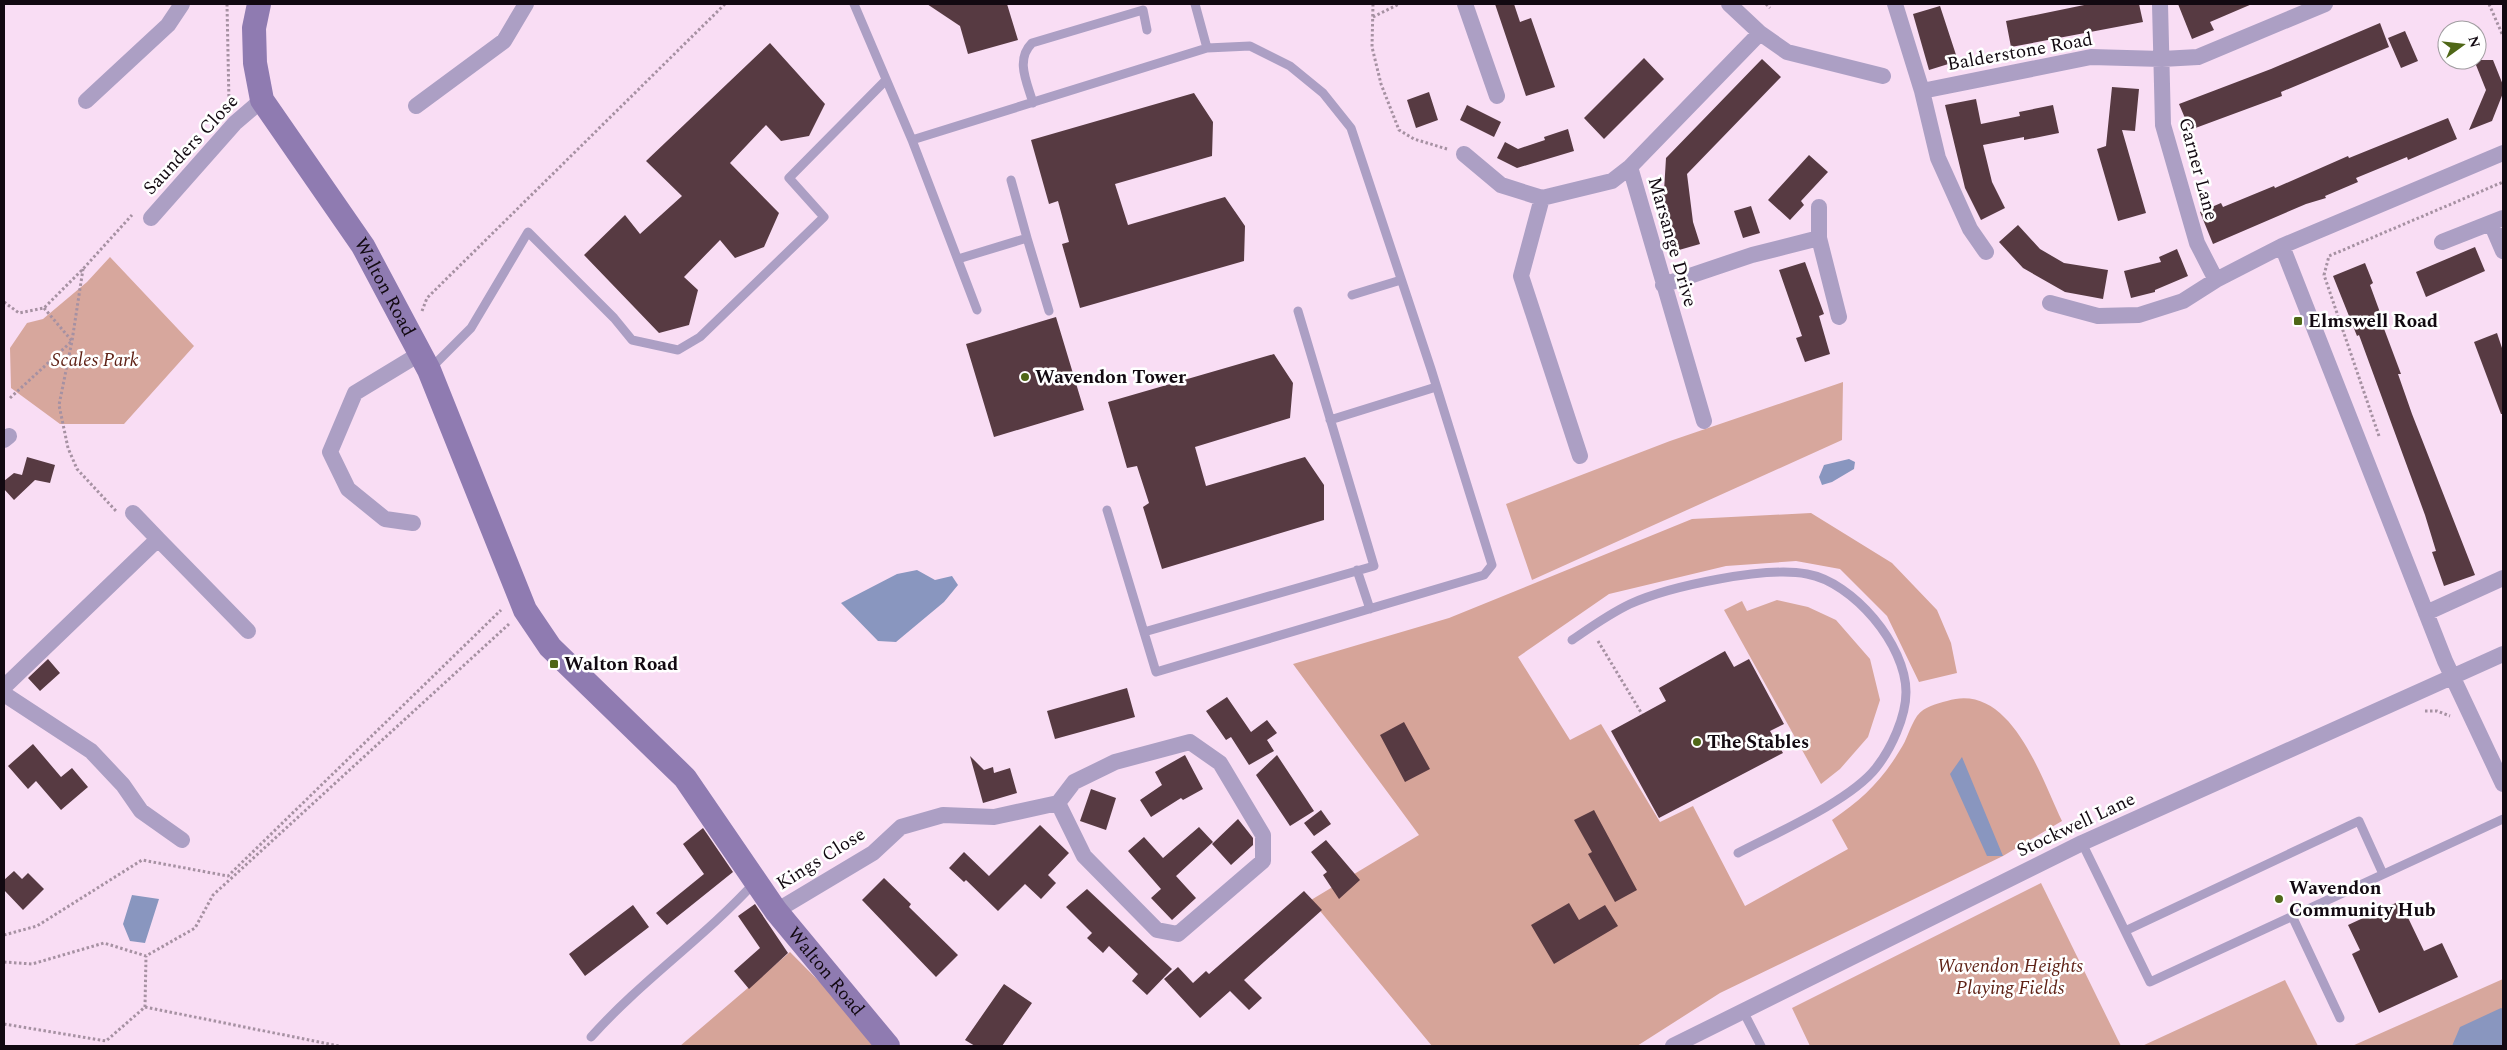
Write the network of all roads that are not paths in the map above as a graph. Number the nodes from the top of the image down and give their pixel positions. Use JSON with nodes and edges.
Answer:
{"nodes":[{"id":1,"x":182,"y":4,"type":"edge"},
{"id":2,"x":259,"y":4,"type":"edge"},
{"id":3,"x":526,"y":4,"type":"edge"},
{"id":4,"x":854,"y":4,"type":"edge"},
{"id":5,"x":1195,"y":4,"type":"edge"},
{"id":6,"x":1465,"y":4,"type":"edge"},
{"id":7,"x":1729,"y":4,"type":"edge"},
{"id":8,"x":1895,"y":4,"type":"edge"},
{"id":9,"x":2160,"y":4,"type":"edge"},
{"id":10,"x":2325,"y":4,"type":"edge"},
{"id":11,"x":1148,"y":30,"type":"dead end"},
{"id":12,"x":1760,"y":33,"type":"junction"},
{"id":13,"x":1207,"y":48,"type":"junction"},
{"id":14,"x":2162,"y":59,"type":"junction"},
{"id":15,"x":1883,"y":76,"type":"dead end"},
{"id":16,"x":886,"y":80,"type":"junction"},
{"id":17,"x":1922,"y":91,"type":"junction"},
{"id":18,"x":1497,"y":96,"type":"dead end"},
{"id":19,"x":262,"y":100,"type":"junction"},
{"id":20,"x":86,"y":101,"type":"dead end"},
{"id":21,"x":1032,"y":103,"type":"junction"},
{"id":22,"x":416,"y":106,"type":"dead end"},
{"id":23,"x":912,"y":140,"type":"junction"},
{"id":24,"x":2503,"y":152,"type":"edge"},
{"id":25,"x":1464,"y":154,"type":"road end"},
{"id":26,"x":1630,"y":167,"type":"junction"},
{"id":27,"x":1011,"y":180,"type":"dead end"},
{"id":28,"x":1542,"y":198,"type":"junction"},
{"id":29,"x":1819,"y":206,"type":"dead end"},
{"id":30,"x":151,"y":218,"type":"dead end"},
{"id":31,"x":2497,"y":220,"type":"edge"},
{"id":32,"x":1027,"y":238,"type":"junction"},
{"id":33,"x":1819,"y":238,"type":"junction"},
{"id":34,"x":2442,"y":242,"type":"dead end"},
{"id":35,"x":2282,"y":246,"type":"junction"},
{"id":36,"x":2503,"y":251,"type":"edge"},
{"id":37,"x":1986,"y":252,"type":"dead end"},
{"id":38,"x":958,"y":259,"type":"junction"},
{"id":39,"x":1401,"y":280,"type":"junction"},
{"id":40,"x":2216,"y":280,"type":"junction"},
{"id":41,"x":1663,"y":285,"type":"junction"},
{"id":42,"x":1352,"y":295,"type":"dead end"},
{"id":43,"x":2050,"y":303,"type":"dead end"},
{"id":44,"x":977,"y":310,"type":"dead end"},
{"id":45,"x":1049,"y":311,"type":"dead end"},
{"id":46,"x":1298,"y":311,"type":"dead end"},
{"id":47,"x":1839,"y":317,"type":"dead end"},
{"id":48,"x":421,"y":353,"type":"junction"},
{"id":49,"x":1436,"y":387,"type":"junction"},
{"id":50,"x":1330,"y":420,"type":"junction"},
{"id":51,"x":1704,"y":421,"type":"dead end"},
{"id":52,"x":1580,"y":456,"type":"dead end"},
{"id":53,"x":1108,"y":510,"type":"dead end"},
{"id":54,"x":134,"y":513,"type":"road end"},
{"id":55,"x":413,"y":523,"type":"dead end"},
{"id":56,"x":158,"y":539,"type":"junction"},
{"id":57,"x":1357,"y":570,"type":"junction"},
{"id":58,"x":2503,"y":578,"type":"edge"},
{"id":59,"x":1370,"y":609,"type":"junction"},
{"id":60,"x":2426,"y":612,"type":"junction"},
{"id":61,"x":248,"y":632,"type":"dead end"},
{"id":62,"x":1144,"y":632,"type":"junction"},
{"id":63,"x":1572,"y":640,"type":"dead end"},
{"id":64,"x":2503,"y":654,"type":"edge"},
{"id":65,"x":2453,"y":676,"type":"junction"},
{"id":66,"x":4,"y":687,"type":"edge"},
{"id":67,"x":4,"y":694,"type":"edge"},
{"id":68,"x":2503,"y":784,"type":"edge"},
{"id":69,"x":1058,"y":803,"type":"junction"},
{"id":70,"x":2503,"y":819,"type":"edge"},
{"id":71,"x":182,"y":840,"type":"dead end"},
{"id":72,"x":2082,"y":843,"type":"junction"},
{"id":73,"x":1738,"y":853,"type":"dead end"},
{"id":74,"x":2383,"y":874,"type":"junction"},
{"id":75,"x":756,"y":881,"type":"junction"},
{"id":76,"x":776,"y":911,"type":"junction"},
{"id":77,"x":2292,"y":916,"type":"junction"},
{"id":78,"x":2125,"y":931,"type":"junction"},
{"id":79,"x":1743,"y":1011,"type":"junction"},
{"id":80,"x":2340,"y":1018,"type":"dead end"},
{"id":81,"x":591,"y":1037,"type":"dead end"},
{"id":82,"x":888,"y":1046,"type":"edge"},
{"id":83,"x":1673,"y":1046,"type":"edge"},
{"id":84,"x":1761,"y":1046,"type":"edge"}],
"edges":[{"from":1,"to":20,"type":"street"},
{"from":2,"to":19,"type":"street","name":"Walton Road"},
{"from":3,"to":22,"type":"street"},
{"from":4,"to":16,"type":"lane"},
{"from":5,"to":13,"type":"lane"},
{"from":6,"to":18,"type":"street"},
{"from":7,"to":12,"type":"street"},
{"from":8,"to":17,"type":"street"},
{"from":9,"to":14,"type":"street","name":"Garner Lane"},
{"from":10,"to":14,"type":"street","name":"Balderstone Road"},
{"from":11,"to":21,"type":"lane"},
{"from":12,"to":15,"type":"street"},
{"from":12,"to":26,"type":"street","name":"Marsange Drive"},
{"from":13,"to":21,"type":"lane"},
{"from":13,"to":39,"type":"lane"},
{"from":14,"to":17,"type":"street","name":"Balderstone Road"},
{"from":14,"to":40,"type":"street","name":"Garner Lane"},
{"from":16,"to":23,"type":"lane"},
{"from":16,"to":48,"type":"lane"},
{"from":17,"to":37,"type":"street"},
{"from":19,"to":30,"type":"street","name":"Saunders Close"},
{"from":19,"to":48,"type":"street","name":"Walton Road"},
{"from":21,"to":23,"type":"lane"},
{"from":23,"to":38,"type":"lane"},
{"from":24,"to":35,"type":"street"},
{"from":25,"to":28,"type":"street"},
{"from":26,"to":28,"type":"street"},
{"from":26,"to":41,"type":"street","name":"Marsange Drive"},
{"from":27,"to":32,"type":"lane"},
{"from":28,"to":52,"type":"street"},
{"from":29,"to":33,"type":"street"},
{"from":31,"to":34,"type":"street"},
{"from":31,"to":36,"type":"street"},
{"from":32,"to":38,"type":"lane"},
{"from":32,"to":45,"type":"lane"},
{"from":33,"to":41,"type":"street"},
{"from":33,"to":47,"type":"street"},
{"from":35,"to":40,"type":"street"},
{"from":35,"to":60,"type":"street"},
{"from":38,"to":44,"type":"lane"},
{"from":39,"to":42,"type":"lane"},
{"from":39,"to":49,"type":"lane"},
{"from":40,"to":43,"type":"street"},
{"from":41,"to":51,"type":"street","name":"Marsange Drive"},
{"from":46,"to":50,"type":"lane"},
{"from":48,"to":55,"type":"street"},
{"from":48,"to":75,"type":"street","name":"Walton Road"},
{"from":49,"to":50,"type":"lane"},
{"from":49,"to":59,"type":"lane"},
{"from":50,"to":57,"type":"lane"},
{"from":53,"to":62,"type":"lane"},
{"from":54,"to":56,"type":"street"},
{"from":56,"to":61,"type":"street"},
{"from":56,"to":66,"type":"street"},
{"from":57,"to":59,"type":"lane"},
{"from":57,"to":62,"type":"lane"},
{"from":58,"to":60,"type":"street"},
{"from":59,"to":62,"type":"lane"},
{"from":60,"to":65,"type":"street"},
{"from":63,"to":73,"type":"lane"},
{"from":64,"to":65,"type":"street","name":"Stockwell Lane"},
{"from":65,"to":68,"type":"street"},
{"from":65,"to":72,"type":"street","name":"Stockwell Lane"},
{"from":67,"to":71,"type":"street"},
{"from":69,"to":69,"type":"street"},
{"from":69,"to":76,"type":"street","name":"Kings Close"},
{"from":70,"to":74,"type":"lane"},
{"from":72,"to":78,"type":"lane"},
{"from":72,"to":79,"type":"street","name":"Stockwell Lane"},
{"from":74,"to":77,"type":"lane"},
{"from":74,"to":78,"type":"lane"},
{"from":75,"to":76,"type":"street","name":"Walton Road"},
{"from":75,"to":81,"type":"lane"},
{"from":76,"to":82,"type":"street","name":"Walton Road"},
{"from":77,"to":78,"type":"lane"},
{"from":77,"to":80,"type":"lane"},
{"from":79,"to":83,"type":"street","name":"Stockwell Lane"},
{"from":79,"to":84,"type":"lane"}]}
